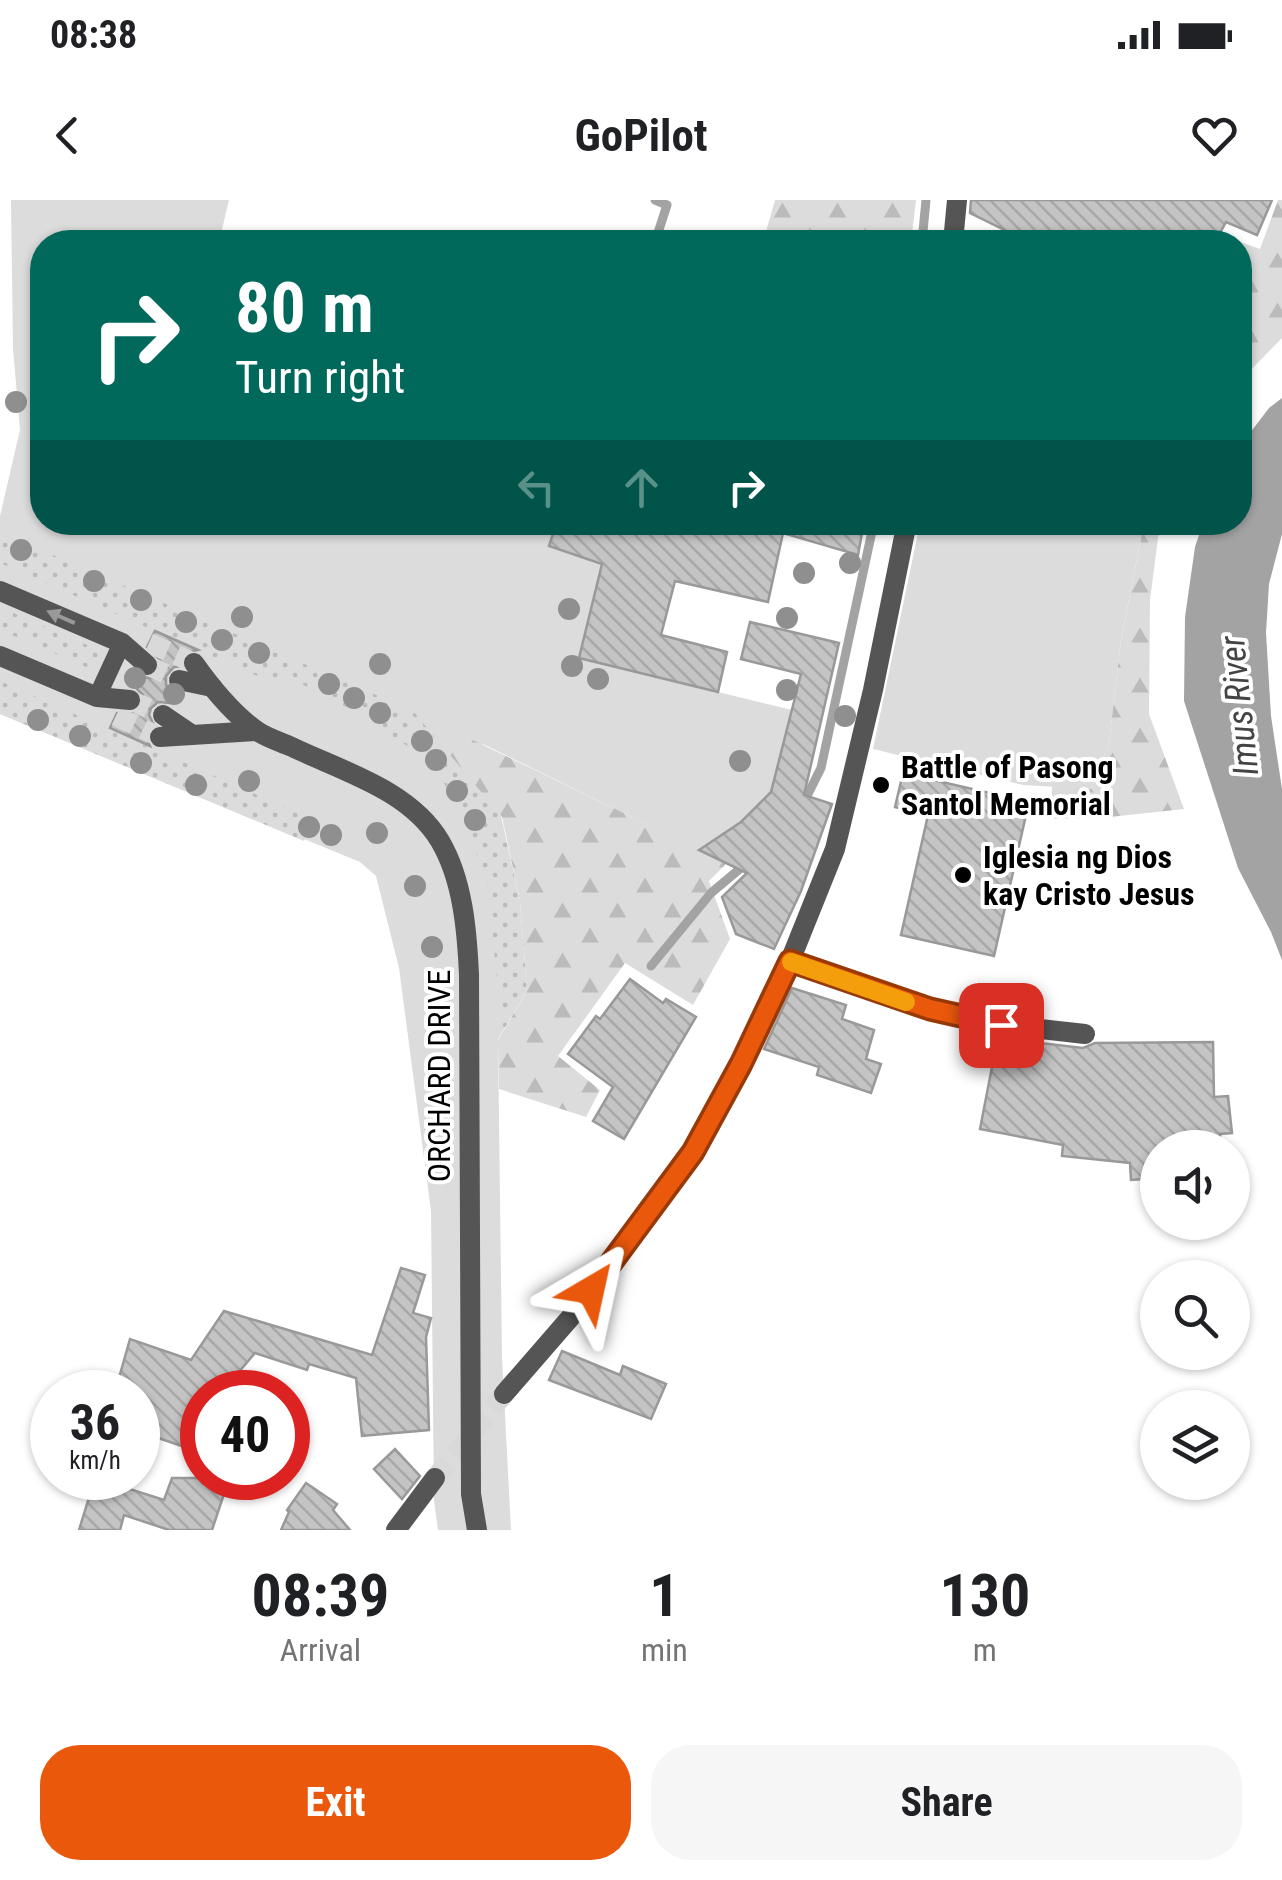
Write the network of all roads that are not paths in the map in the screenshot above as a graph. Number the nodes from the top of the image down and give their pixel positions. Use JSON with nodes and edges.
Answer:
{"nodes":[{"id":1,"x":958,"y":200,"type":"edge"},
{"id":2,"x":954,"y":230,"type":"edge"},
{"id":3,"x":904,"y":535,"type":"edge"},
{"id":4,"x":0,"y":590,"type":"edge"},
{"id":5,"x":149,"y":642,"type":"tunnel mouth"},
{"id":6,"x":122,"y":644,"type":"junction"},
{"id":7,"x":0,"y":656,"type":"edge"},
{"id":8,"x":194,"y":663,"type":"tunnel mouth"},
{"id":9,"x":146,"y":665,"type":"tunnel mouth"},
{"id":10,"x":179,"y":680,"type":"tunnel mouth"},
{"id":11,"x":212,"y":688,"type":"junction"},
{"id":12,"x":97,"y":697,"type":"junction"},
{"id":13,"x":123,"y":708,"type":"tunnel mouth"},
{"id":14,"x":163,"y":715,"type":"tunnel mouth"},
{"id":15,"x":257,"y":731,"type":"junction"},
{"id":16,"x":192,"y":734,"type":"junction"},
{"id":17,"x":160,"y":736,"type":"tunnel mouth"},
{"id":18,"x":790,"y":961,"type":"junction"},
{"id":19,"x":1085,"y":1034,"type":"dead end"},
{"id":20,"x":504,"y":1394,"type":"tunnel mouth"},
{"id":21,"x":435,"y":1478,"type":"tunnel mouth"},
{"id":22,"x":396,"y":1530,"type":"edge"},
{"id":23,"x":477,"y":1530,"type":"edge"}],
"edges":[{"from":1,"to":2,"type":"street"},
{"from":3,"to":18,"type":"street"},
{"from":6,"to":4,"type":"street","one_way":true},
{"from":5,"to":6,"type":"street"},
{"from":6,"to":9,"type":"street"},
{"from":6,"to":12,"type":"lane"},
{"from":7,"to":12,"type":"street"},
{"from":8,"to":11,"type":"street","name":"ORCHARD DRIVE"},
{"from":10,"to":11,"type":"street"},
{"from":11,"to":15,"type":"street","name":"ORCHARD DRIVE"},
{"from":12,"to":13,"type":"street"},
{"from":14,"to":16,"type":"street"},
{"from":15,"to":16,"type":"street","name":"ORCHARD DRIVE"},
{"from":15,"to":23,"type":"street","name":"ORCHARD DRIVE"},
{"from":16,"to":17,"type":"street","name":"ORCHARD DRIVE"},
{"from":18,"to":19,"type":"street"},
{"from":18,"to":20,"type":"street"},
{"from":21,"to":22,"type":"street"}]}
